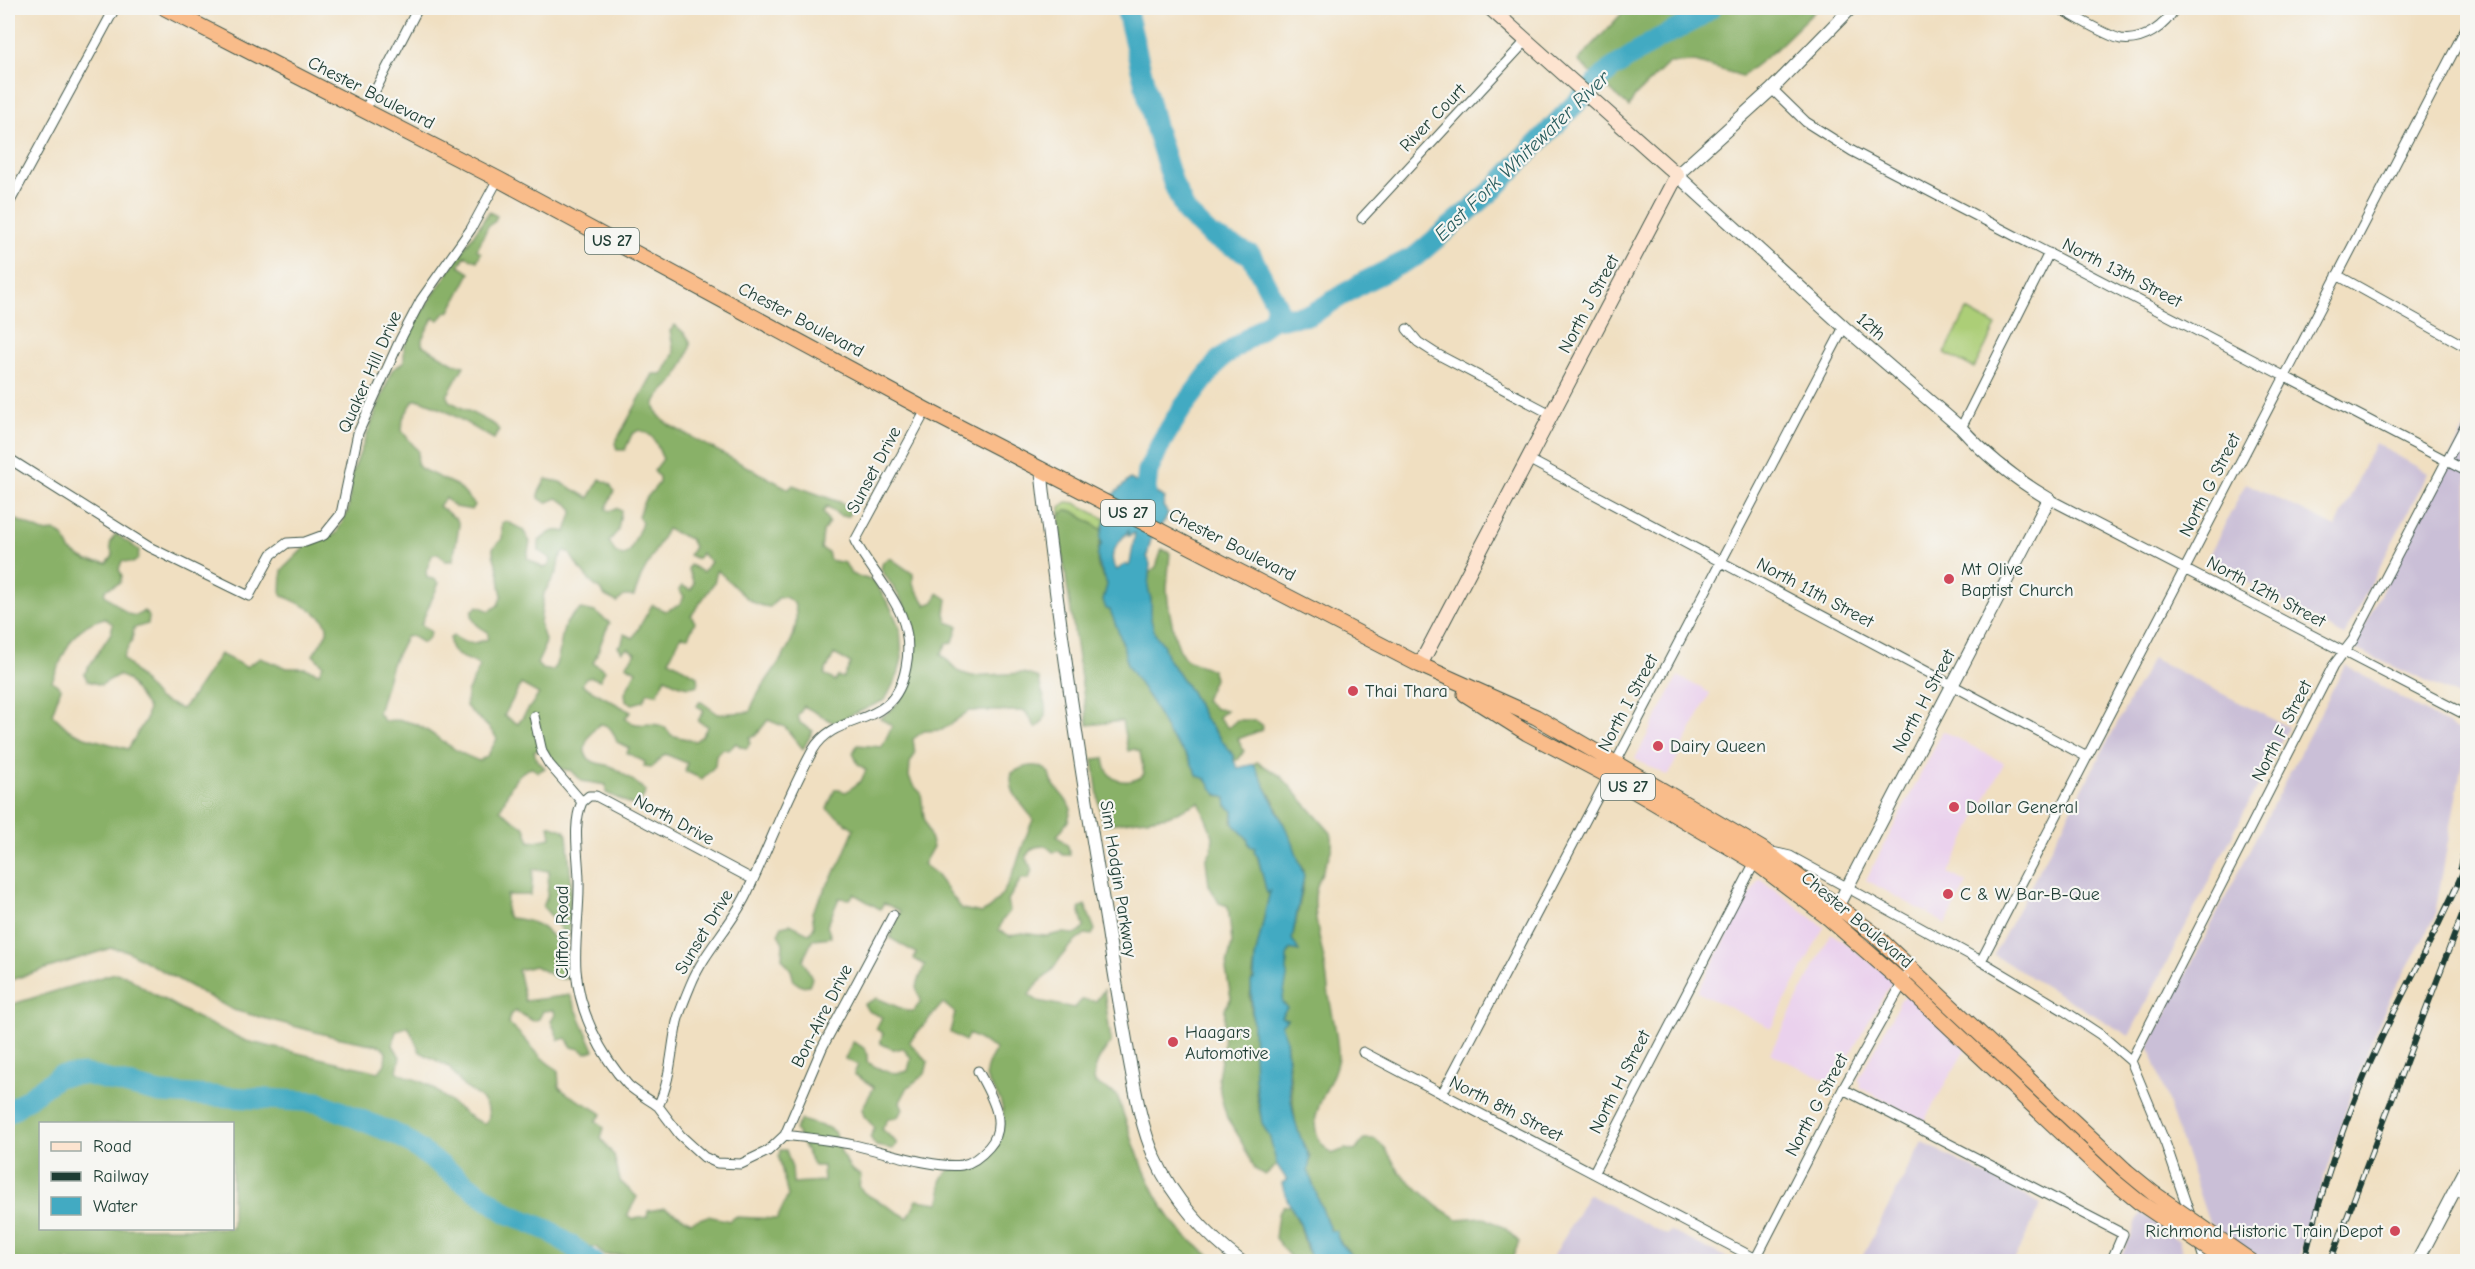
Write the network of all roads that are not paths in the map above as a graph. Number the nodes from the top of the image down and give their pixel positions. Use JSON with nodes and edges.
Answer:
{"nodes":[{"id":1,"x":115,"y":8,"type":"edge"},
{"id":2,"x":165,"y":8,"type":"edge"},
{"id":3,"x":418,"y":8,"type":"edge"},
{"id":4,"x":1490,"y":8,"type":"edge"},
{"id":5,"x":1851,"y":8,"type":"edge"},
{"id":6,"x":2058,"y":8,"type":"edge"},
{"id":7,"x":2175,"y":8,"type":"edge"},
{"id":8,"x":2468,"y":24,"type":"edge"},
{"id":9,"x":1527,"y":40,"type":"junction"},
{"id":10,"x":1772,"y":89,"type":"junction"},
{"id":11,"x":364,"y":112,"type":"junction"},
{"id":12,"x":1677,"y":175,"type":"junction"},
{"id":13,"x":498,"y":179,"type":"junction"},
{"id":14,"x":8,"y":206,"type":"edge"},
{"id":15,"x":1362,"y":218,"type":"dead end"},
{"id":16,"x":2049,"y":254,"type":"junction"},
{"id":17,"x":2337,"y":275,"type":"junction"},
{"id":18,"x":1844,"y":327,"type":"junction"},
{"id":19,"x":1407,"y":328,"type":"dead end"},
{"id":20,"x":2468,"y":348,"type":"edge"},
{"id":21,"x":2285,"y":375,"type":"junction"},
{"id":22,"x":926,"y":410,"type":"junction"},
{"id":23,"x":1551,"y":414,"type":"junction"},
{"id":24,"x":2468,"y":420,"type":"edge"},
{"id":25,"x":1961,"y":428,"type":"junction"},
{"id":26,"x":8,"y":458,"type":"edge"},
{"id":27,"x":1528,"y":459,"type":"junction"},
{"id":28,"x":2447,"y":461,"type":"junction"},
{"id":29,"x":1041,"y":468,"type":"junction"},
{"id":30,"x":2468,"y":472,"type":"edge"},
{"id":31,"x":2049,"y":499,"type":"junction"},
{"id":32,"x":1720,"y":562,"type":"junction"},
{"id":33,"x":2185,"y":568,"type":"junction"},
{"id":34,"x":2344,"y":651,"type":"junction"},
{"id":35,"x":1420,"y":664,"type":"junction"},
{"id":36,"x":1953,"y":684,"type":"junction"},
{"id":37,"x":534,"y":716,"type":"dead end"},
{"id":38,"x":2468,"y":716,"type":"edge"},
{"id":39,"x":2087,"y":757,"type":"junction"},
{"id":40,"x":1612,"y":769,"type":"junction"},
{"id":41,"x":582,"y":802,"type":"junction"},
{"id":42,"x":1758,"y":856,"type":"junction"},
{"id":43,"x":752,"y":879,"type":"junction"},
{"id":44,"x":1845,"y":887,"type":"junction"},
{"id":45,"x":1834,"y":912,"type":"junction"},
{"id":46,"x":893,"y":915,"type":"dead end"},
{"id":47,"x":1981,"y":961,"type":"junction"},
{"id":48,"x":1911,"y":968,"type":"junction"},
{"id":49,"x":1902,"y":982,"type":"junction"},
{"id":50,"x":1363,"y":1052,"type":"dead end"},
{"id":51,"x":2131,"y":1060,"type":"junction"},
{"id":52,"x":978,"y":1071,"type":"dead end"},
{"id":53,"x":1844,"y":1089,"type":"junction"},
{"id":54,"x":1442,"y":1094,"type":"junction"},
{"id":55,"x":658,"y":1106,"type":"junction"},
{"id":56,"x":785,"y":1135,"type":"junction"},
{"id":57,"x":2468,"y":1165,"type":"edge"},
{"id":58,"x":1594,"y":1172,"type":"junction"},
{"id":59,"x":2455,"y":1189,"type":"junction"},
{"id":60,"x":2468,"y":1196,"type":"edge"},
{"id":61,"x":1759,"y":1260,"type":"edge"},
{"id":62,"x":1242,"y":1262,"type":"edge"},
{"id":63,"x":2111,"y":1262,"type":"edge"},
{"id":64,"x":2205,"y":1262,"type":"edge"},
{"id":65,"x":2228,"y":1262,"type":"edge"},
{"id":66,"x":2252,"y":1262,"type":"edge"},
{"id":67,"x":2416,"y":1262,"type":"edge"}],
"edges":[{"from":1,"to":14,"type":"street"},
{"from":2,"to":11,"type":"highway","name":"Chester Boulevard","number":"US 27"},
{"from":3,"to":11,"type":"street"},
{"from":4,"to":9,"type":"main road"},
{"from":5,"to":10,"type":"street","name":"North J Street"},
{"from":6,"to":7,"type":"street"},
{"from":8,"to":17,"type":"street","name":"North G Street"},
{"from":9,"to":12,"type":"main road"},
{"from":9,"to":15,"type":"street","name":"River Court"},
{"from":10,"to":12,"type":"street","name":"North J Street"},
{"from":10,"to":16,"type":"street","name":"North 13th Street"},
{"from":11,"to":13,"type":"highway","name":"Chester Boulevard","number":"US 27"},
{"from":12,"to":18,"type":"street","name":"12th"},
{"from":12,"to":23,"type":"main road","name":"North J Street"},
{"from":13,"to":22,"type":"highway","name":"Chester Boulevard","number":"US 27"},
{"from":13,"to":26,"type":"street","name":"Quaker Hill Drive"},
{"from":16,"to":21,"type":"street","name":"North 13th Street"},
{"from":16,"to":25,"type":"street"},
{"from":17,"to":20,"type":"street"},
{"from":17,"to":21,"type":"street","name":"North G Street"},
{"from":18,"to":25,"type":"street","name":"12th"},
{"from":18,"to":32,"type":"street","name":"North I Street"},
{"from":19,"to":23,"type":"street"},
{"from":21,"to":28,"type":"street","name":"North 13th Street"},
{"from":21,"to":33,"type":"street","name":"North G Street"},
{"from":22,"to":29,"type":"highway","name":"Chester Boulevard","number":"US 27"},
{"from":22,"to":43,"type":"street","name":"Sunset Drive"},
{"from":23,"to":27,"type":"main road","name":"North J Street"},
{"from":24,"to":28,"type":"street","name":"North F Street"},
{"from":25,"to":31,"type":"street","name":"12th"},
{"from":27,"to":32,"type":"street","name":"North 11th Street"},
{"from":27,"to":35,"type":"main road","name":"North J Street"},
{"from":28,"to":30,"type":"street","name":"North 13th Street"},
{"from":28,"to":34,"type":"street","name":"North F Street"},
{"from":29,"to":35,"type":"highway","name":"Chester Boulevard","number":"US 27"},
{"from":29,"to":62,"type":"street","name":"Sim Hodgin Parkway"},
{"from":31,"to":33,"type":"street","name":"North 12th Street"},
{"from":31,"to":36,"type":"street","name":"North H Street"},
{"from":32,"to":36,"type":"street","name":"North 11th Street"},
{"from":32,"to":40,"type":"street","name":"North I Street"},
{"from":33,"to":34,"type":"street","name":"North 12th Street"},
{"from":33,"to":39,"type":"street","name":"North G Street"},
{"from":34,"to":38,"type":"street","name":"North 12th Street"},
{"from":34,"to":51,"type":"street","name":"North F Street"},
{"from":35,"to":40,"type":"highway","name":"Chester Boulevard","number":"US 27"},
{"from":36,"to":39,"type":"street","name":"North 11th Street"},
{"from":36,"to":44,"type":"street","name":"North H Street"},
{"from":37,"to":41,"type":"street"},
{"from":39,"to":47,"type":"street","name":"North G Street"},
{"from":40,"to":42,"type":"highway","name":"Chester Boulevard","number":"US 27"},
{"from":40,"to":54,"type":"street","name":"North I Street"},
{"from":41,"to":43,"type":"street","name":"North Drive"},
{"from":41,"to":55,"type":"street","name":"Clifton Road"},
{"from":42,"to":44,"type":"street","name":"Chester Boulevard"},
{"from":42,"to":45,"type":"highway","name":"Chester Boulevard","number":"US 27"},
{"from":42,"to":58,"type":"street","name":"North H Street"},
{"from":43,"to":55,"type":"street","name":"Sunset Drive"},
{"from":44,"to":45,"type":"street","name":"North H Street"},
{"from":44,"to":47,"type":"street","name":"Chester Boulevard"},
{"from":45,"to":48,"type":"highway","name":"Chester Boulevard","number":"US 27"},
{"from":45,"to":49,"type":"highway","name":"Chester Boulevard","number":"US 27"},
{"from":46,"to":56,"type":"street","name":"Bon-Aire Drive"},
{"from":47,"to":51,"type":"street","name":"Chester Boulevard"},
{"from":48,"to":49,"type":"street","name":"North G Street"},
{"from":48,"to":66,"type":"highway","name":"Chester Boulevard","number":"US 27","bridge":true},
{"from":49,"to":53,"type":"street","name":"North G Street"},
{"from":49,"to":65,"type":"highway","name":"Chester Boulevard","number":"US 27","bridge":true},
{"from":50,"to":54,"type":"street","name":"North 8th Street"},
{"from":51,"to":64,"type":"street"},
{"from":52,"to":56,"type":"street"},
{"from":53,"to":61,"type":"street","name":"North G Street"},
{"from":53,"to":63,"type":"street"},
{"from":54,"to":58,"type":"street","name":"North 8th Street"},
{"from":55,"to":56,"type":"street"},
{"from":57,"to":59,"type":"street"},
{"from":58,"to":61,"type":"street","name":"North 8th Street"},
{"from":59,"to":60,"type":"street"},
{"from":59,"to":67,"type":"street"}]}
